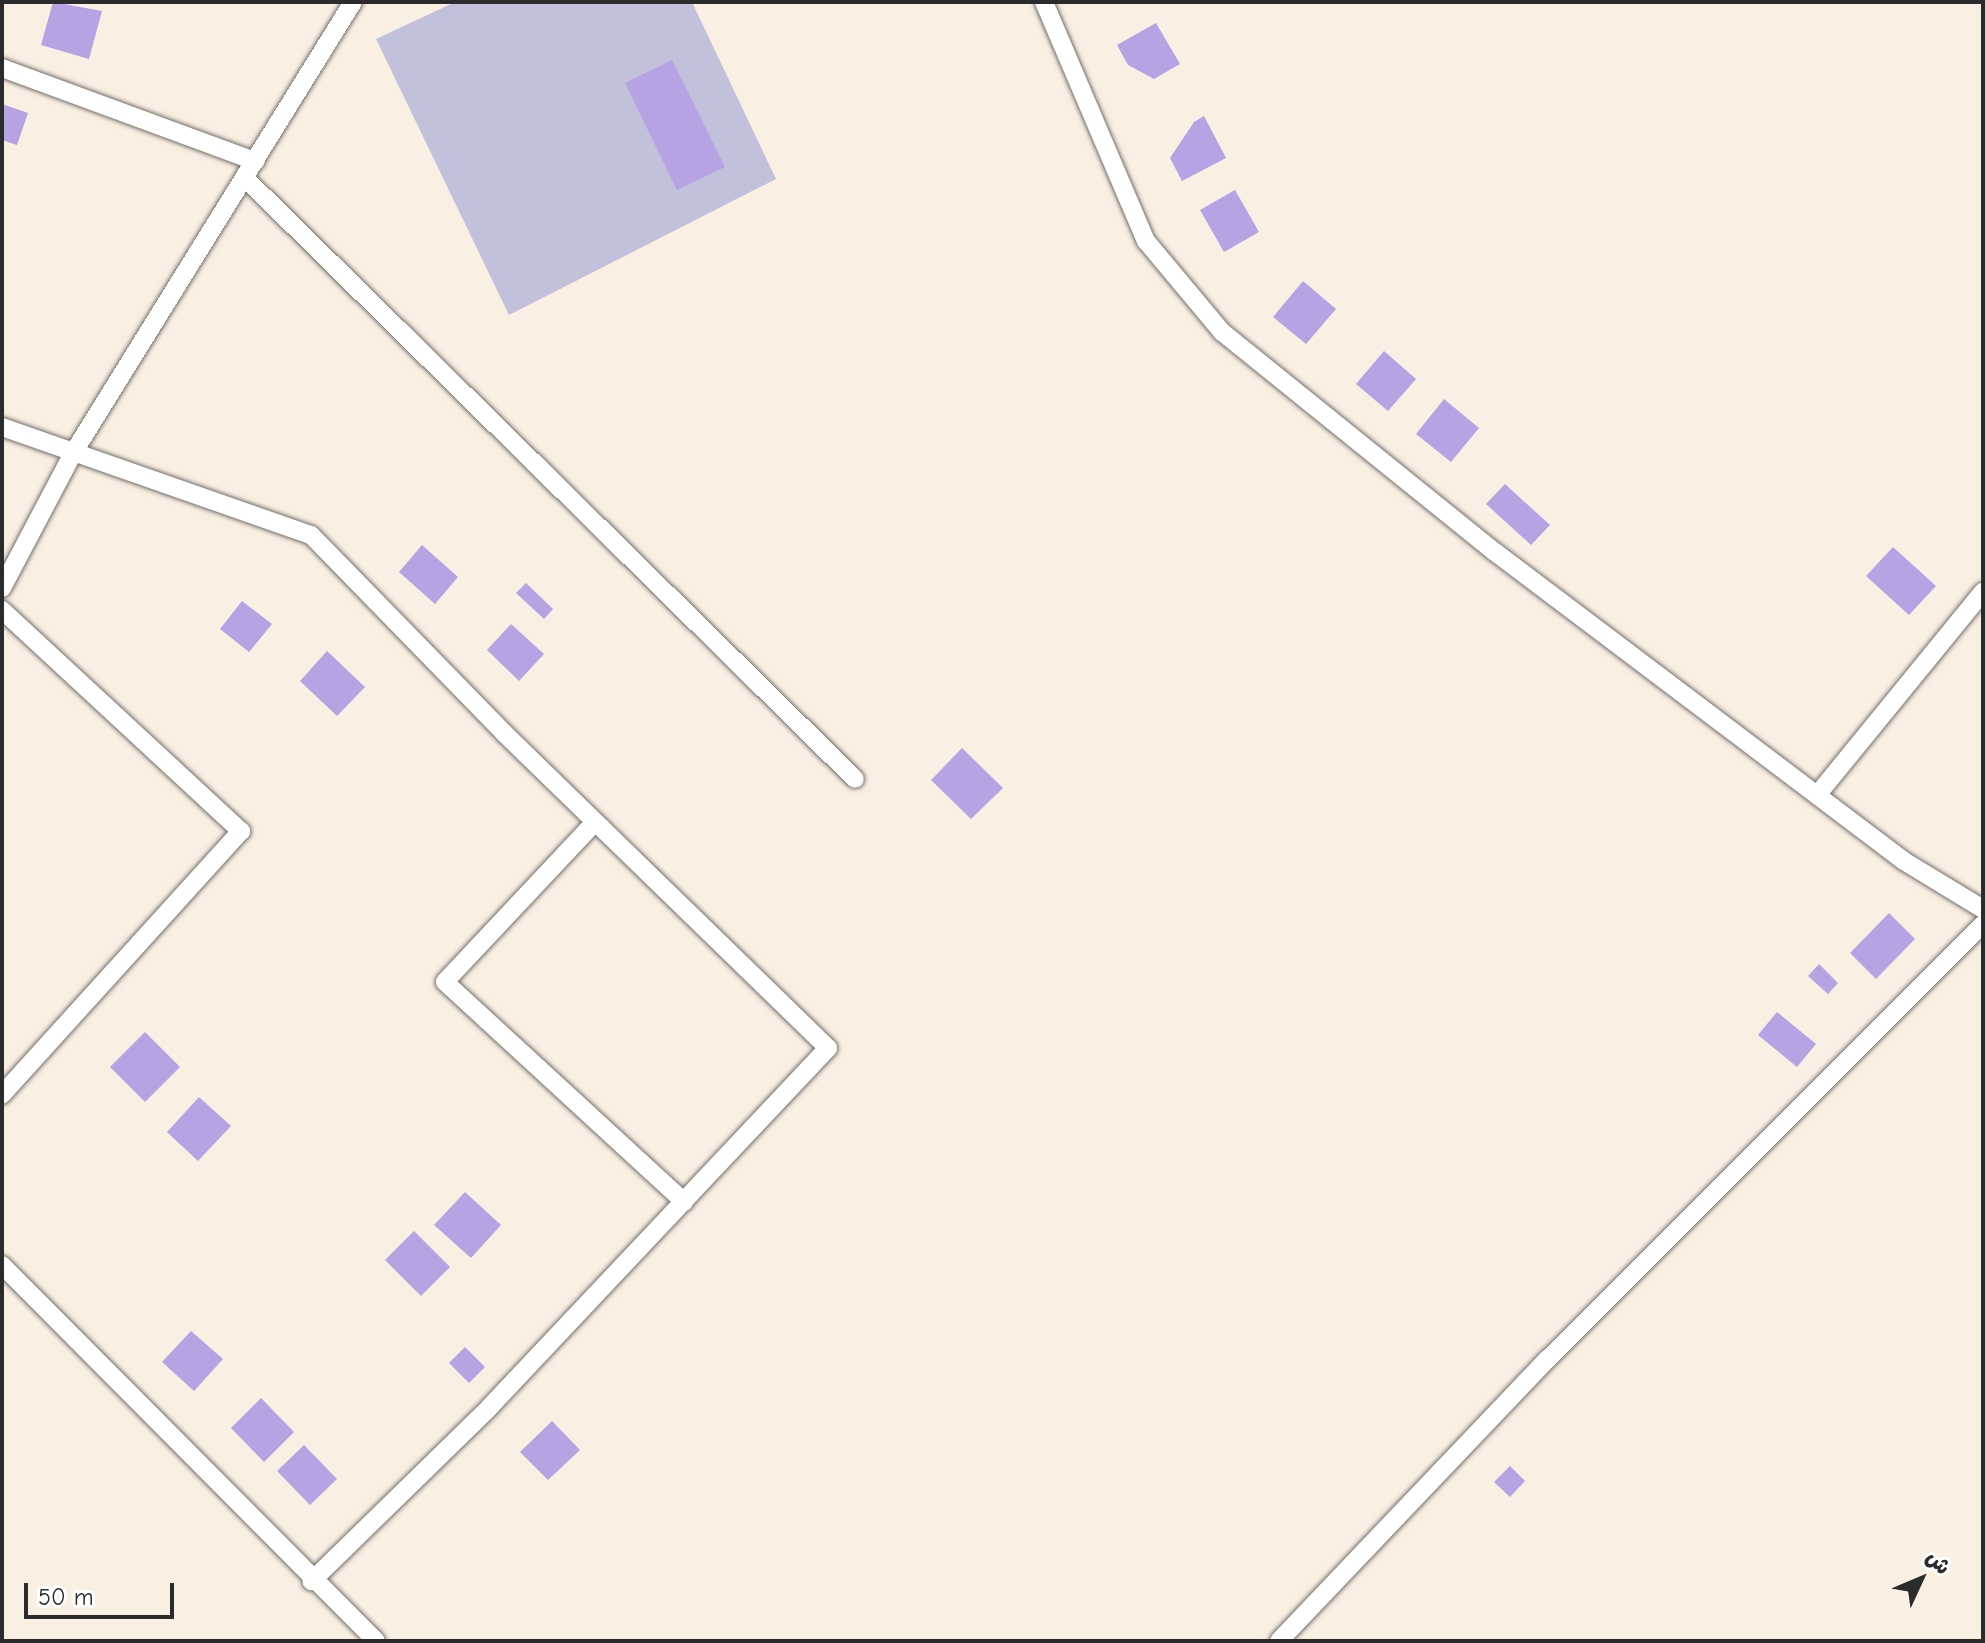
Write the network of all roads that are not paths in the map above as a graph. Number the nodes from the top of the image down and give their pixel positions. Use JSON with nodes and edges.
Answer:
{"nodes":[{"id":1,"x":353,"y":2,"type":"edge"},
{"id":2,"x":1044,"y":2,"type":"edge"},
{"id":3,"x":2,"y":68,"type":"edge"},
{"id":4,"x":255,"y":161,"type":"junction"},
{"id":5,"x":245,"y":178,"type":"junction"},
{"id":6,"x":2,"y":427,"type":"edge"},
{"id":7,"x":72,"y":455,"type":"junction"},
{"id":8,"x":2,"y":588,"type":"edge"},
{"id":9,"x":1983,"y":592,"type":"edge"},
{"id":10,"x":2,"y":610,"type":"edge"},
{"id":11,"x":855,"y":779,"type":"dead end"},
{"id":12,"x":1818,"y":794,"type":"junction"},
{"id":13,"x":595,"y":822,"type":"junction"},
{"id":14,"x":1983,"y":909,"type":"edge"},
{"id":15,"x":1983,"y":924,"type":"edge"},
{"id":16,"x":2,"y":1095,"type":"edge"},
{"id":17,"x":684,"y":1202,"type":"junction"},
{"id":18,"x":2,"y":1265,"type":"edge"},
{"id":19,"x":312,"y":1581,"type":"junction"},
{"id":20,"x":376,"y":1641,"type":"edge"},
{"id":21,"x":1279,"y":1641,"type":"edge"}],
"edges":[{"from":1,"to":4,"type":"street"},
{"from":2,"to":12,"type":"street"},
{"from":3,"to":4,"type":"street"},
{"from":4,"to":5,"type":"street"},
{"from":5,"to":7,"type":"street"},
{"from":5,"to":11,"type":"street"},
{"from":6,"to":7,"type":"street"},
{"from":7,"to":8,"type":"street"},
{"from":7,"to":13,"type":"street"},
{"from":9,"to":12,"type":"street"},
{"from":10,"to":16,"type":"street"},
{"from":12,"to":14,"type":"street"},
{"from":13,"to":17,"type":"street"},
{"from":13,"to":17,"type":"street"},
{"from":15,"to":21,"type":"street"},
{"from":17,"to":19,"type":"street"},
{"from":18,"to":19,"type":"street"},
{"from":19,"to":20,"type":"street"}]}
